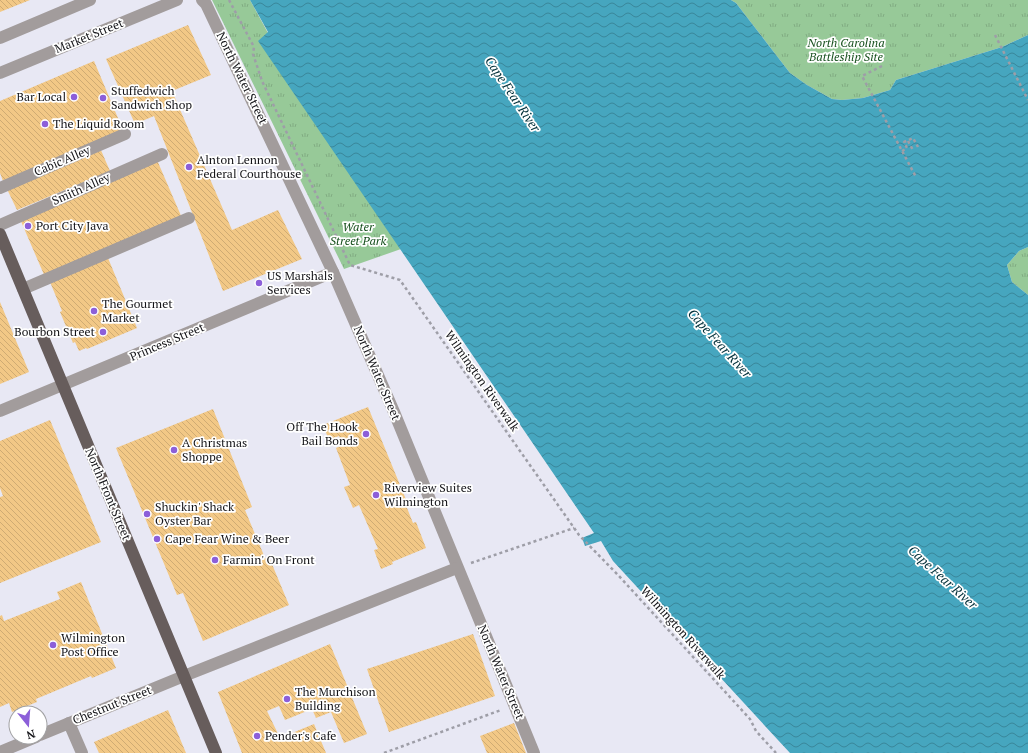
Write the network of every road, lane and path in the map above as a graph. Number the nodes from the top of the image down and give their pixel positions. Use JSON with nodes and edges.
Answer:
{"nodes":[{"id":1,"x":90,"y":0,"type":"edge"},
{"id":2,"x":177,"y":0,"type":"edge"},
{"id":3,"x":202,"y":0,"type":"edge"},
{"id":4,"x":229,"y":0,"type":"edge"},
{"id":5,"x":995,"y":35,"type":"dead end"},
{"id":6,"x":0,"y":38,"type":"edge"},
{"id":7,"x":882,"y":66,"type":"dead end"},
{"id":8,"x":0,"y":73,"type":"edge"},
{"id":9,"x":1028,"y":100,"type":"edge"},
{"id":10,"x":125,"y":134,"type":"dead end"},
{"id":11,"x":908,"y":141,"type":"junction"},
{"id":12,"x":918,"y":147,"type":"dead end"},
{"id":13,"x":913,"y":150,"type":"dead end"},
{"id":14,"x":902,"y":151,"type":"junction"},
{"id":15,"x":162,"y":154,"type":"dead end"},
{"id":16,"x":916,"y":177,"type":"dead end"},
{"id":17,"x":0,"y":188,"type":"edge"},
{"id":18,"x":189,"y":218,"type":"dead end"},
{"id":19,"x":0,"y":225,"type":"edge"},
{"id":20,"x":0,"y":234,"type":"edge"},
{"id":21,"x":333,"y":272,"type":"junction"},
{"id":22,"x":23,"y":289,"type":"junction"},
{"id":23,"x":63,"y":385,"type":"junction"},
{"id":24,"x":0,"y":411,"type":"edge"},
{"id":25,"x":574,"y":528,"type":"junction"},
{"id":26,"x":457,"y":568,"type":"junction"},
{"id":27,"x":184,"y":676,"type":"junction"},
{"id":28,"x":514,"y":705,"type":"junction"},
{"id":29,"x":69,"y":723,"type":"junction"},
{"id":30,"x":48,"y":732,"type":"edge"},
{"id":31,"x":22,"y":748,"type":"edge"},
{"id":32,"x":0,"y":752,"type":"edge"},
{"id":33,"x":82,"y":753,"type":"edge"},
{"id":34,"x":216,"y":753,"type":"edge"},
{"id":35,"x":384,"y":753,"type":"edge"},
{"id":36,"x":534,"y":753,"type":"edge"},
{"id":37,"x":776,"y":753,"type":"edge"}],
"edges":[{"from":1,"to":6,"type":"street"},
{"from":2,"to":8,"type":"street","name":"Market Street"},
{"from":3,"to":21,"type":"street","name":"North Water Street"},
{"from":4,"to":25,"type":"path","name":"Wilmington Riverwalk"},
{"from":5,"to":9,"type":"path"},
{"from":7,"to":14,"type":"path"},
{"from":10,"to":17,"type":"street","name":"Cabic Alley"},
{"from":11,"to":12,"type":"path"},
{"from":11,"to":13,"type":"path"},
{"from":11,"to":14,"type":"path"},
{"from":14,"to":16,"type":"path"},
{"from":15,"to":19,"type":"street","name":"Smith Alley"},
{"from":18,"to":22,"type":"street"},
{"from":20,"to":22,"type":"main road","name":"North Front Street"},
{"from":21,"to":23,"type":"street","name":"Princess Street"},
{"from":21,"to":26,"type":"street","name":"North Water Street"},
{"from":22,"to":23,"type":"main road","name":"North Front Street"},
{"from":23,"to":24,"type":"street","name":"Princess Street"},
{"from":23,"to":27,"type":"main road","name":"North Front Street"},
{"from":25,"to":26,"type":"path"},
{"from":25,"to":37,"type":"path","name":"Wilmington Riverwalk"},
{"from":26,"to":27,"type":"street","name":"Chestnut Street"},
{"from":26,"to":28,"type":"street","name":"North Water Street"},
{"from":27,"to":29,"type":"street","name":"Chestnut Street"},
{"from":27,"to":34,"type":"main road","name":"North Front Street"},
{"from":28,"to":35,"type":"path"},
{"from":28,"to":36,"type":"street","name":"North Water Street"},
{"from":29,"to":30,"type":"street","name":"Chestnut Street"},
{"from":29,"to":33,"type":"street"},
{"from":31,"to":32,"type":"street"}]}
